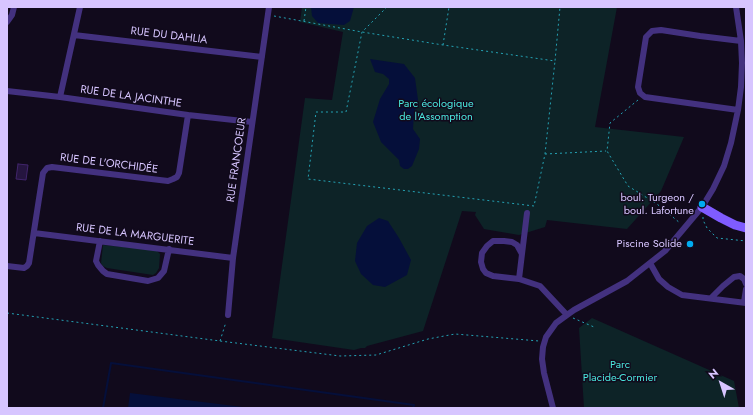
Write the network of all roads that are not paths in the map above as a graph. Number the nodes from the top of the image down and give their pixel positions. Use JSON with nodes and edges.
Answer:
{"nodes":[{"id":1,"x":14,"y":7,"type":"edge"},
{"id":2,"x":80,"y":7,"type":"edge"},
{"id":3,"x":269,"y":7,"type":"edge"},
{"id":4,"x":736,"y":7,"type":"edge"},
{"id":5,"x":7,"y":22,"type":"edge"},
{"id":6,"x":74,"y":35,"type":"junction"},
{"id":7,"x":741,"y":41,"type":"junction"},
{"id":8,"x":262,"y":57,"type":"junction"},
{"id":9,"x":7,"y":91,"type":"edge"},
{"id":10,"x":60,"y":97,"type":"junction"},
{"id":11,"x":738,"y":110,"type":"junction"},
{"id":12,"x":188,"y":115,"type":"junction"},
{"id":13,"x":252,"y":122,"type":"junction"},
{"id":14,"x":702,"y":208,"type":"junction"},
{"id":15,"x":527,"y":213,"type":"dead end"},
{"id":16,"x":746,"y":228,"type":"edge"},
{"id":17,"x":34,"y":233,"type":"junction"},
{"id":18,"x":100,"y":241,"type":"junction"},
{"id":19,"x":169,"y":249,"type":"junction"},
{"id":20,"x":522,"y":254,"type":"junction"},
{"id":21,"x":233,"y":258,"type":"junction"},
{"id":22,"x":650,"y":264,"type":"junction"},
{"id":23,"x":7,"y":266,"type":"edge"},
{"id":24,"x":519,"y":279,"type":"junction"},
{"id":25,"x":746,"y":284,"type":"edge"},
{"id":26,"x":746,"y":289,"type":"edge"},
{"id":27,"x":710,"y":298,"type":"junction"},
{"id":28,"x":745,"y":303,"type":"edge"},
{"id":29,"x":228,"y":315,"type":"road end"},
{"id":30,"x":567,"y":315,"type":"junction"},
{"id":31,"x":553,"y":408,"type":"edge"}],
"edges":[{"from":1,"to":5,"type":"street"},
{"from":2,"to":6,"type":"street"},
{"from":3,"to":8,"type":"street","name":"RUE FRANCOEUR"},
{"from":4,"to":7,"type":"street"},
{"from":6,"to":8,"type":"street","name":"RUE DU DAHLIA"},
{"from":6,"to":10,"type":"street"},
{"from":7,"to":11,"type":"street"},
{"from":7,"to":11,"type":"street"},
{"from":8,"to":13,"type":"street","name":"RUE FRANCOEUR"},
{"from":9,"to":10,"type":"street","name":"RUE DE LA JACINTHE"},
{"from":10,"to":12,"type":"street","name":"RUE DE LA JACINTHE"},
{"from":11,"to":14,"type":"street"},
{"from":12,"to":13,"type":"street","name":"RUE DE LA JACINTHE"},
{"from":12,"to":17,"type":"street","name":"RUE DE L'ORCHIDÉE"},
{"from":13,"to":21,"type":"street","name":"RUE FRANCOEUR"},
{"from":14,"to":16,"type":"street"},
{"from":14,"to":22,"type":"street"},
{"from":15,"to":20,"type":"street"},
{"from":17,"to":18,"type":"street","name":"RUE DE LA MARGUERITE"},
{"from":17,"to":23,"type":"street","name":"RUE DE L'ORCHIDÉE"},
{"from":18,"to":19,"type":"street","name":"RUE DE LA MARGUERITE"},
{"from":18,"to":19,"type":"street"},
{"from":19,"to":21,"type":"street","name":"RUE DE LA MARGUERITE"},
{"from":20,"to":24,"type":"street"},
{"from":20,"to":24,"type":"street"},
{"from":21,"to":29,"type":"street","name":"RUE FRANCOEUR"},
{"from":22,"to":27,"type":"street"},
{"from":22,"to":30,"type":"street"},
{"from":24,"to":30,"type":"street"},
{"from":25,"to":27,"type":"street"},
{"from":26,"to":28,"type":"street"},
{"from":27,"to":28,"type":"street"},
{"from":30,"to":31,"type":"street"}]}
